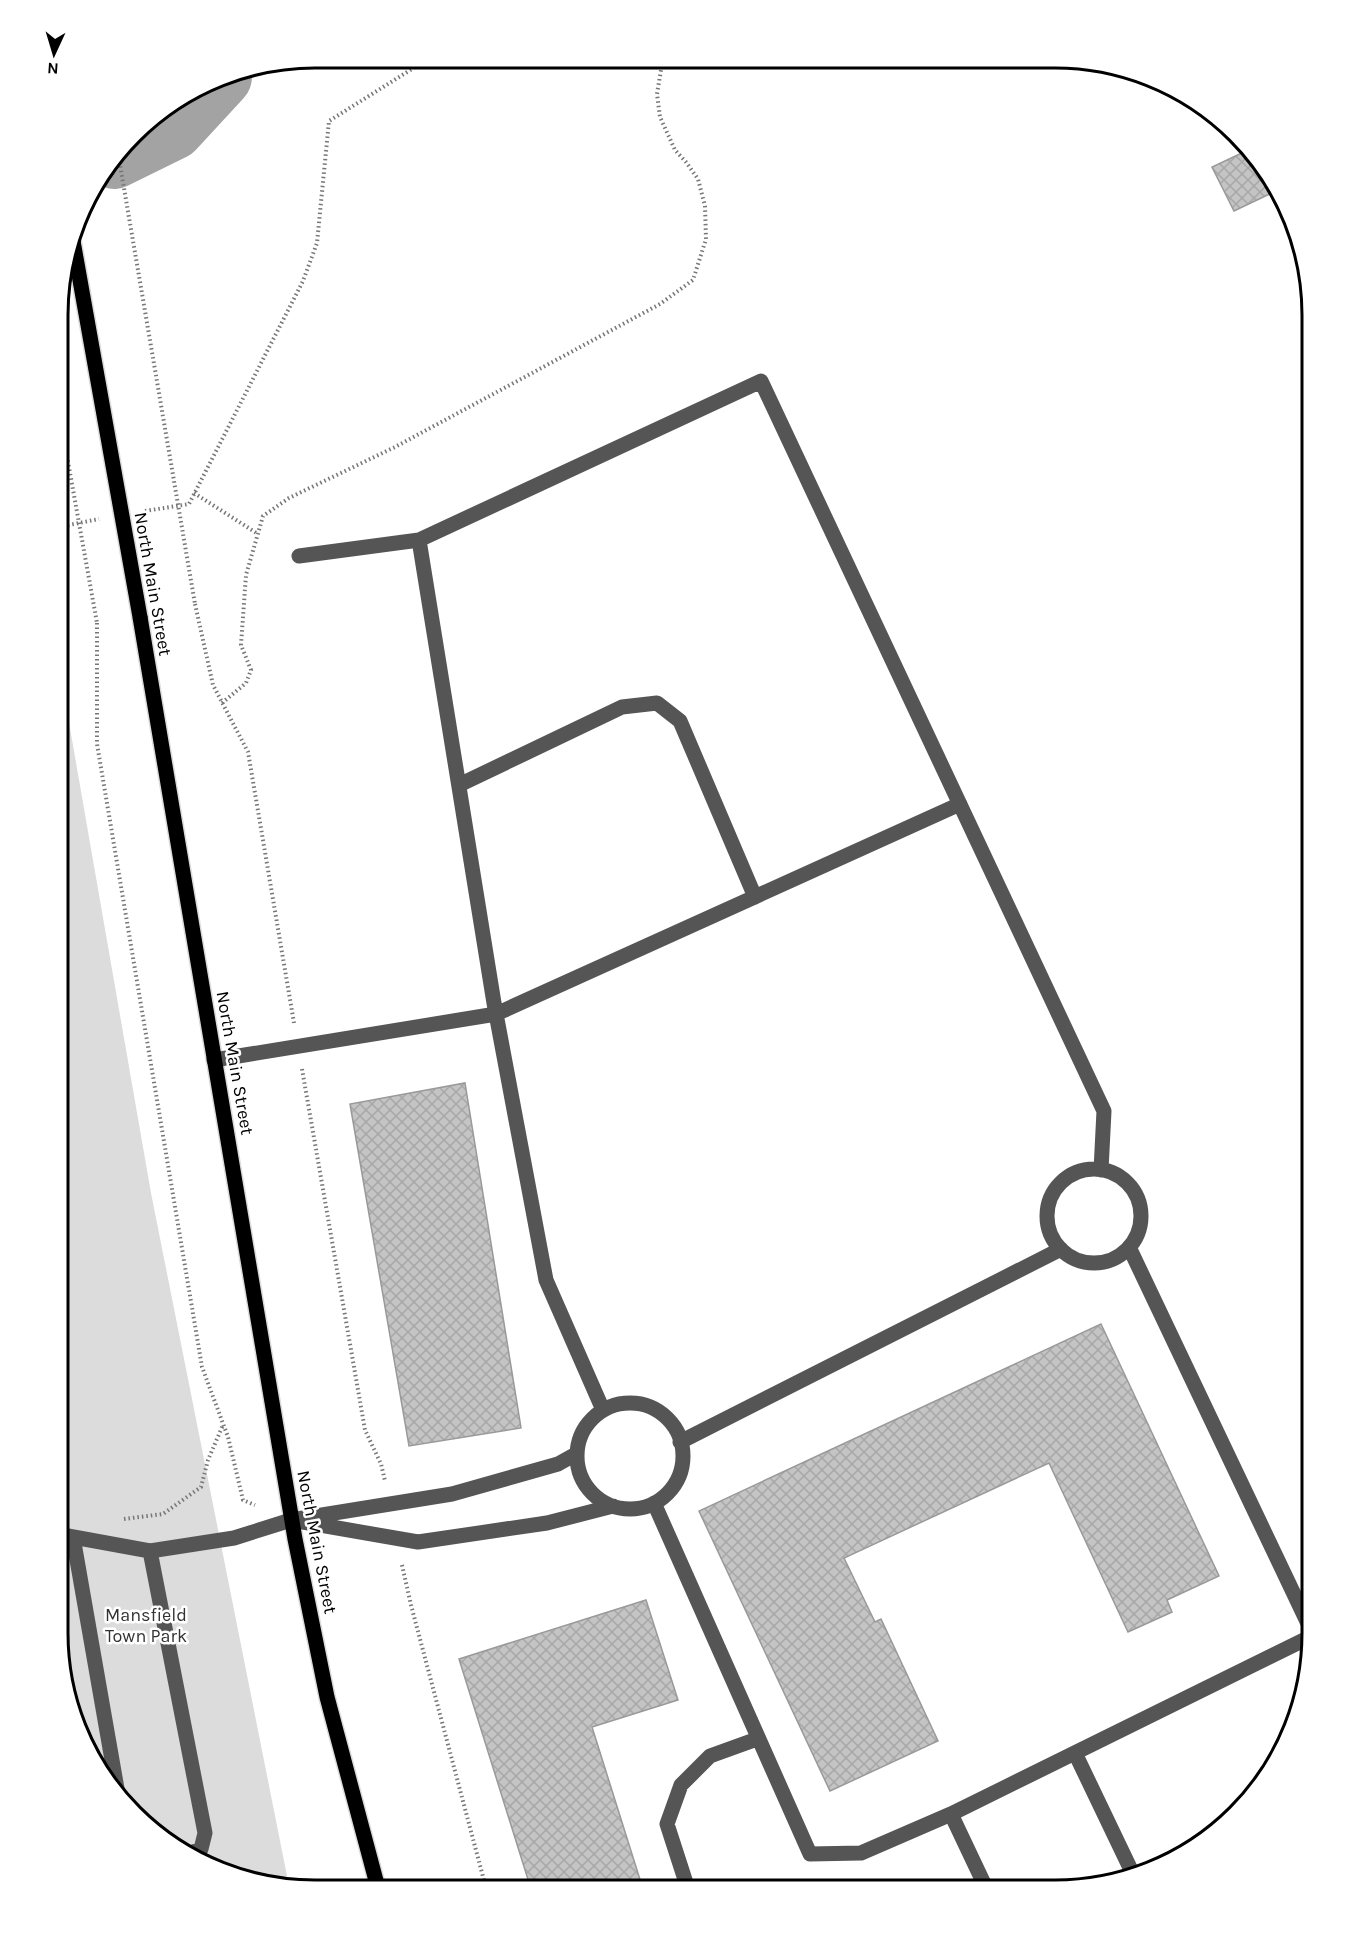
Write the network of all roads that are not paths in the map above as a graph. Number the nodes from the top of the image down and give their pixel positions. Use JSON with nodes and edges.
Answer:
{"nodes":[{"id":1,"x":75,"y":254,"type":"edge"},
{"id":2,"x":419,"y":540,"type":"junction"},
{"id":3,"x":299,"y":556,"type":"dead end"},
{"id":4,"x":459,"y":785,"type":"junction"},
{"id":5,"x":960,"y":804,"type":"junction"},
{"id":6,"x":755,"y":897,"type":"junction"},
{"id":7,"x":496,"y":1014,"type":"junction"},
{"id":8,"x":214,"y":1060,"type":"junction"},
{"id":9,"x":1101,"y":1170,"type":"junction"},
{"id":10,"x":1129,"y":1247,"type":"junction"},
{"id":11,"x":1061,"y":1249,"type":"junction"},
{"id":12,"x":603,"y":1410,"type":"junction"},
{"id":13,"x":680,"y":1442,"type":"junction"},
{"id":14,"x":576,"y":1454,"type":"junction"},
{"id":15,"x":654,"y":1503,"type":"junction"},
{"id":16,"x":613,"y":1506,"type":"junction"},
{"id":17,"x":291,"y":1520,"type":"junction"},
{"id":18,"x":68,"y":1536,"type":"edge"},
{"id":19,"x":73,"y":1537,"type":"junction"},
{"id":20,"x":150,"y":1551,"type":"junction"},
{"id":21,"x":1303,"y":1615,"type":"edge"},
{"id":22,"x":1303,"y":1639,"type":"edge"},
{"id":23,"x":758,"y":1739,"type":"junction"},
{"id":24,"x":1075,"y":1753,"type":"junction"},
{"id":25,"x":115,"y":1778,"type":"edge"},
{"id":26,"x":951,"y":1814,"type":"junction"},
{"id":27,"x":198,"y":1850,"type":"edge"},
{"id":28,"x":1130,"y":1868,"type":"edge"},
{"id":29,"x":376,"y":1880,"type":"edge"},
{"id":30,"x":685,"y":1880,"type":"edge"},
{"id":31,"x":982,"y":1880,"type":"edge"}],
"edges":[{"from":1,"to":8,"type":"main road","name":"North Main Street","bridge":true},
{"from":2,"to":3,"type":"lane"},
{"from":2,"to":4,"type":"lane"},
{"from":2,"to":5,"type":"lane"},
{"from":4,"to":6,"type":"lane"},
{"from":4,"to":7,"type":"lane"},
{"from":5,"to":6,"type":"lane"},
{"from":5,"to":9,"type":"lane"},
{"from":6,"to":7,"type":"lane"},
{"from":7,"to":8,"type":"lane"},
{"from":7,"to":12,"type":"lane"},
{"from":8,"to":17,"type":"main road","name":"North Main Street"},
{"from":9,"to":10,"type":"lane"},
{"from":9,"to":11,"type":"lane"},
{"from":10,"to":11,"type":"lane"},
{"from":10,"to":21,"type":"lane"},
{"from":11,"to":13,"type":"lane"},
{"from":12,"to":13,"type":"lane"},
{"from":12,"to":14,"type":"lane"},
{"from":13,"to":15,"type":"lane"},
{"from":14,"to":16,"type":"lane"},
{"from":14,"to":17,"type":"lane"},
{"from":15,"to":16,"type":"lane"},
{"from":15,"to":23,"type":"lane"},
{"from":16,"to":17,"type":"lane"},
{"from":17,"to":20,"type":"lane"},
{"from":17,"to":29,"type":"main road","name":"North Main Street"},
{"from":18,"to":19,"type":"lane"},
{"from":19,"to":20,"type":"lane"},
{"from":19,"to":25,"type":"lane"},
{"from":20,"to":27,"type":"lane"},
{"from":22,"to":24,"type":"lane"},
{"from":23,"to":26,"type":"lane"},
{"from":23,"to":30,"type":"lane"},
{"from":24,"to":26,"type":"lane"},
{"from":24,"to":28,"type":"lane"},
{"from":26,"to":31,"type":"lane"}]}
